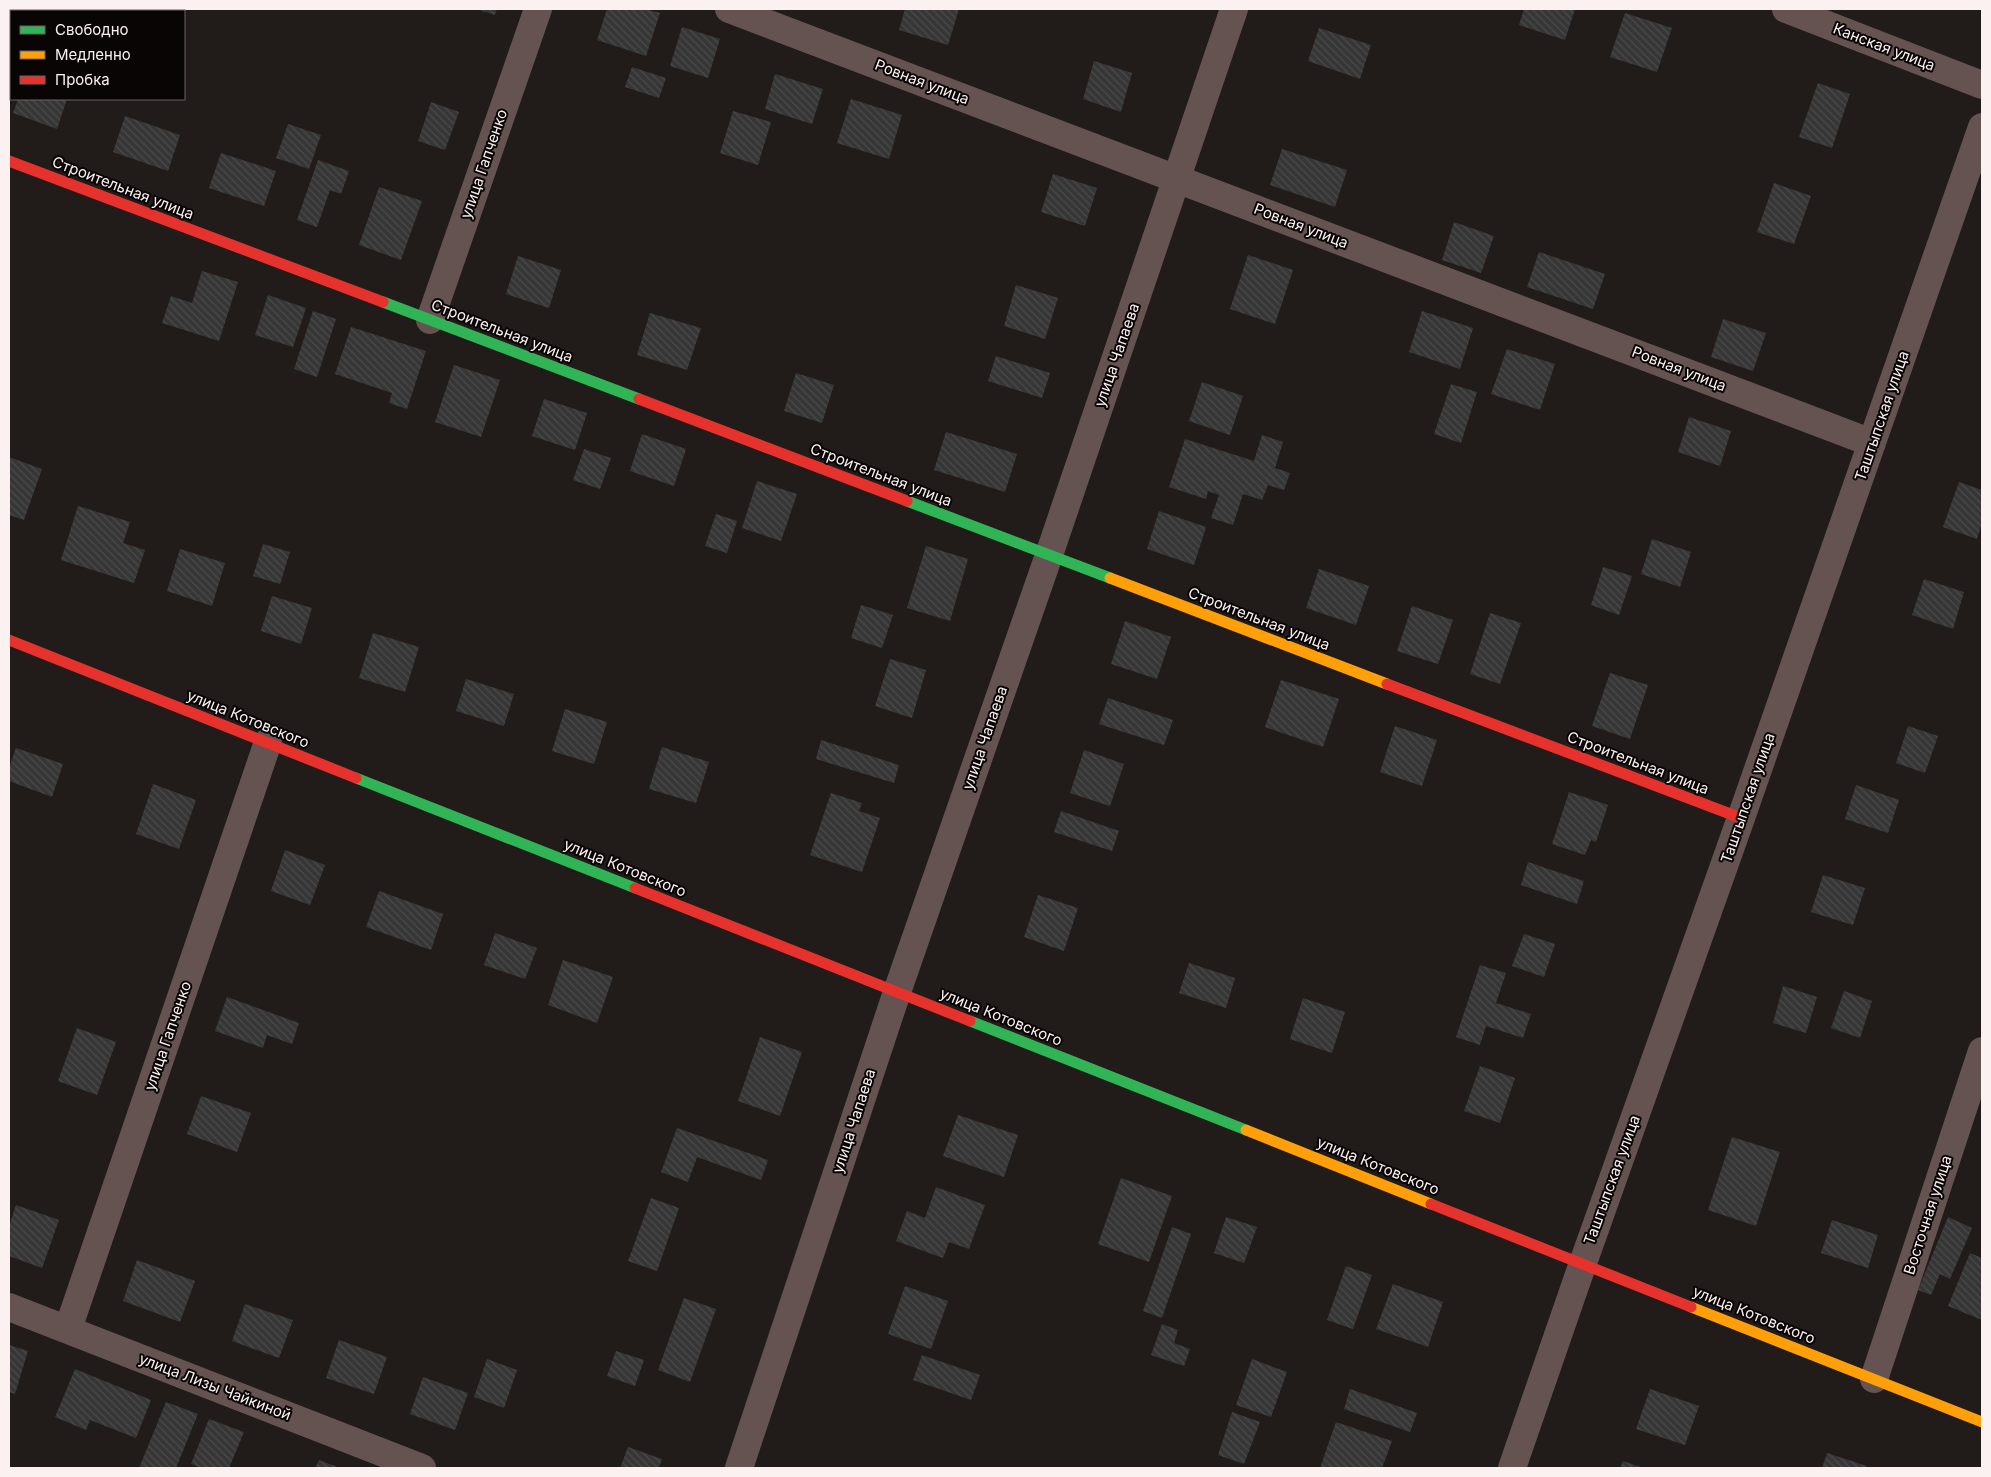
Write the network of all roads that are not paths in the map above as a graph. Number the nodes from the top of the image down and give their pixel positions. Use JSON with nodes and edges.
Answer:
{"nodes":[{"id":1,"x":538,"y":9,"type":"edge"},
{"id":2,"x":729,"y":9,"type":"edge"},
{"id":3,"x":1234,"y":9,"type":"edge"},
{"id":4,"x":1786,"y":9,"type":"edge"},
{"id":5,"x":1982,"y":86,"type":"edge"},
{"id":6,"x":1982,"y":127,"type":"edge"},
{"id":7,"x":9,"y":162,"type":"edge"},
{"id":8,"x":1176,"y":179,"type":"junction"},
{"id":9,"x":430,"y":320,"type":"junction"},
{"id":10,"x":1872,"y":443,"type":"junction"},
{"id":11,"x":1049,"y":555,"type":"junction"},
{"id":12,"x":9,"y":640,"type":"edge"},
{"id":13,"x":268,"y":742,"type":"junction"},
{"id":14,"x":1741,"y":818,"type":"junction"},
{"id":15,"x":897,"y":992,"type":"junction"},
{"id":16,"x":1982,"y":1052,"type":"edge"},
{"id":17,"x":1582,"y":1263,"type":"junction"},
{"id":18,"x":9,"y":1307,"type":"edge"},
{"id":19,"x":68,"y":1329,"type":"junction"},
{"id":20,"x":1874,"y":1379,"type":"junction"},
{"id":21,"x":1982,"y":1422,"type":"edge"},
{"id":22,"x":422,"y":1468,"type":"edge"},
{"id":23,"x":739,"y":1468,"type":"edge"},
{"id":24,"x":1512,"y":1468,"type":"edge"}],
"edges":[{"from":1,"to":9,"type":"street","name":"улица Гапченко"},
{"from":2,"to":8,"type":"street","name":"Ровная улица"},
{"from":3,"to":8,"type":"street","name":"улица Чапаева"},
{"from":4,"to":5,"type":"street","name":"Канская улица"},
{"from":6,"to":10,"type":"street","name":"Таштыпская улица"},
{"from":7,"to":9,"type":"street","name":"Строительная улица"},
{"from":8,"to":10,"type":"street","name":"Ровная улица"},
{"from":8,"to":11,"type":"street","name":"улица Чапаева"},
{"from":9,"to":11,"type":"street","name":"Строительная улица"},
{"from":10,"to":14,"type":"street","name":"Таштыпская улица"},
{"from":11,"to":14,"type":"street","name":"Строительная улица"},
{"from":11,"to":15,"type":"street","name":"улица Чапаева"},
{"from":12,"to":13,"type":"street","name":"улица Котовского"},
{"from":13,"to":15,"type":"street","name":"улица Котовского"},
{"from":13,"to":19,"type":"street","name":"улица Гапченко"},
{"from":14,"to":17,"type":"street","name":"Таштыпская улица"},
{"from":15,"to":17,"type":"street","name":"улица Котовского"},
{"from":15,"to":23,"type":"street","name":"улица Чапаева"},
{"from":16,"to":20,"type":"street","name":"Восточная улица"},
{"from":17,"to":20,"type":"street","name":"улица Котовского"},
{"from":17,"to":24,"type":"street","name":"Таштыпская улица"},
{"from":18,"to":19,"type":"street","name":"улица Лизы Чайкиной"},
{"from":19,"to":22,"type":"street","name":"улица Лизы Чайкиной"},
{"from":20,"to":21,"type":"street","name":"улица Котовского"}]}
